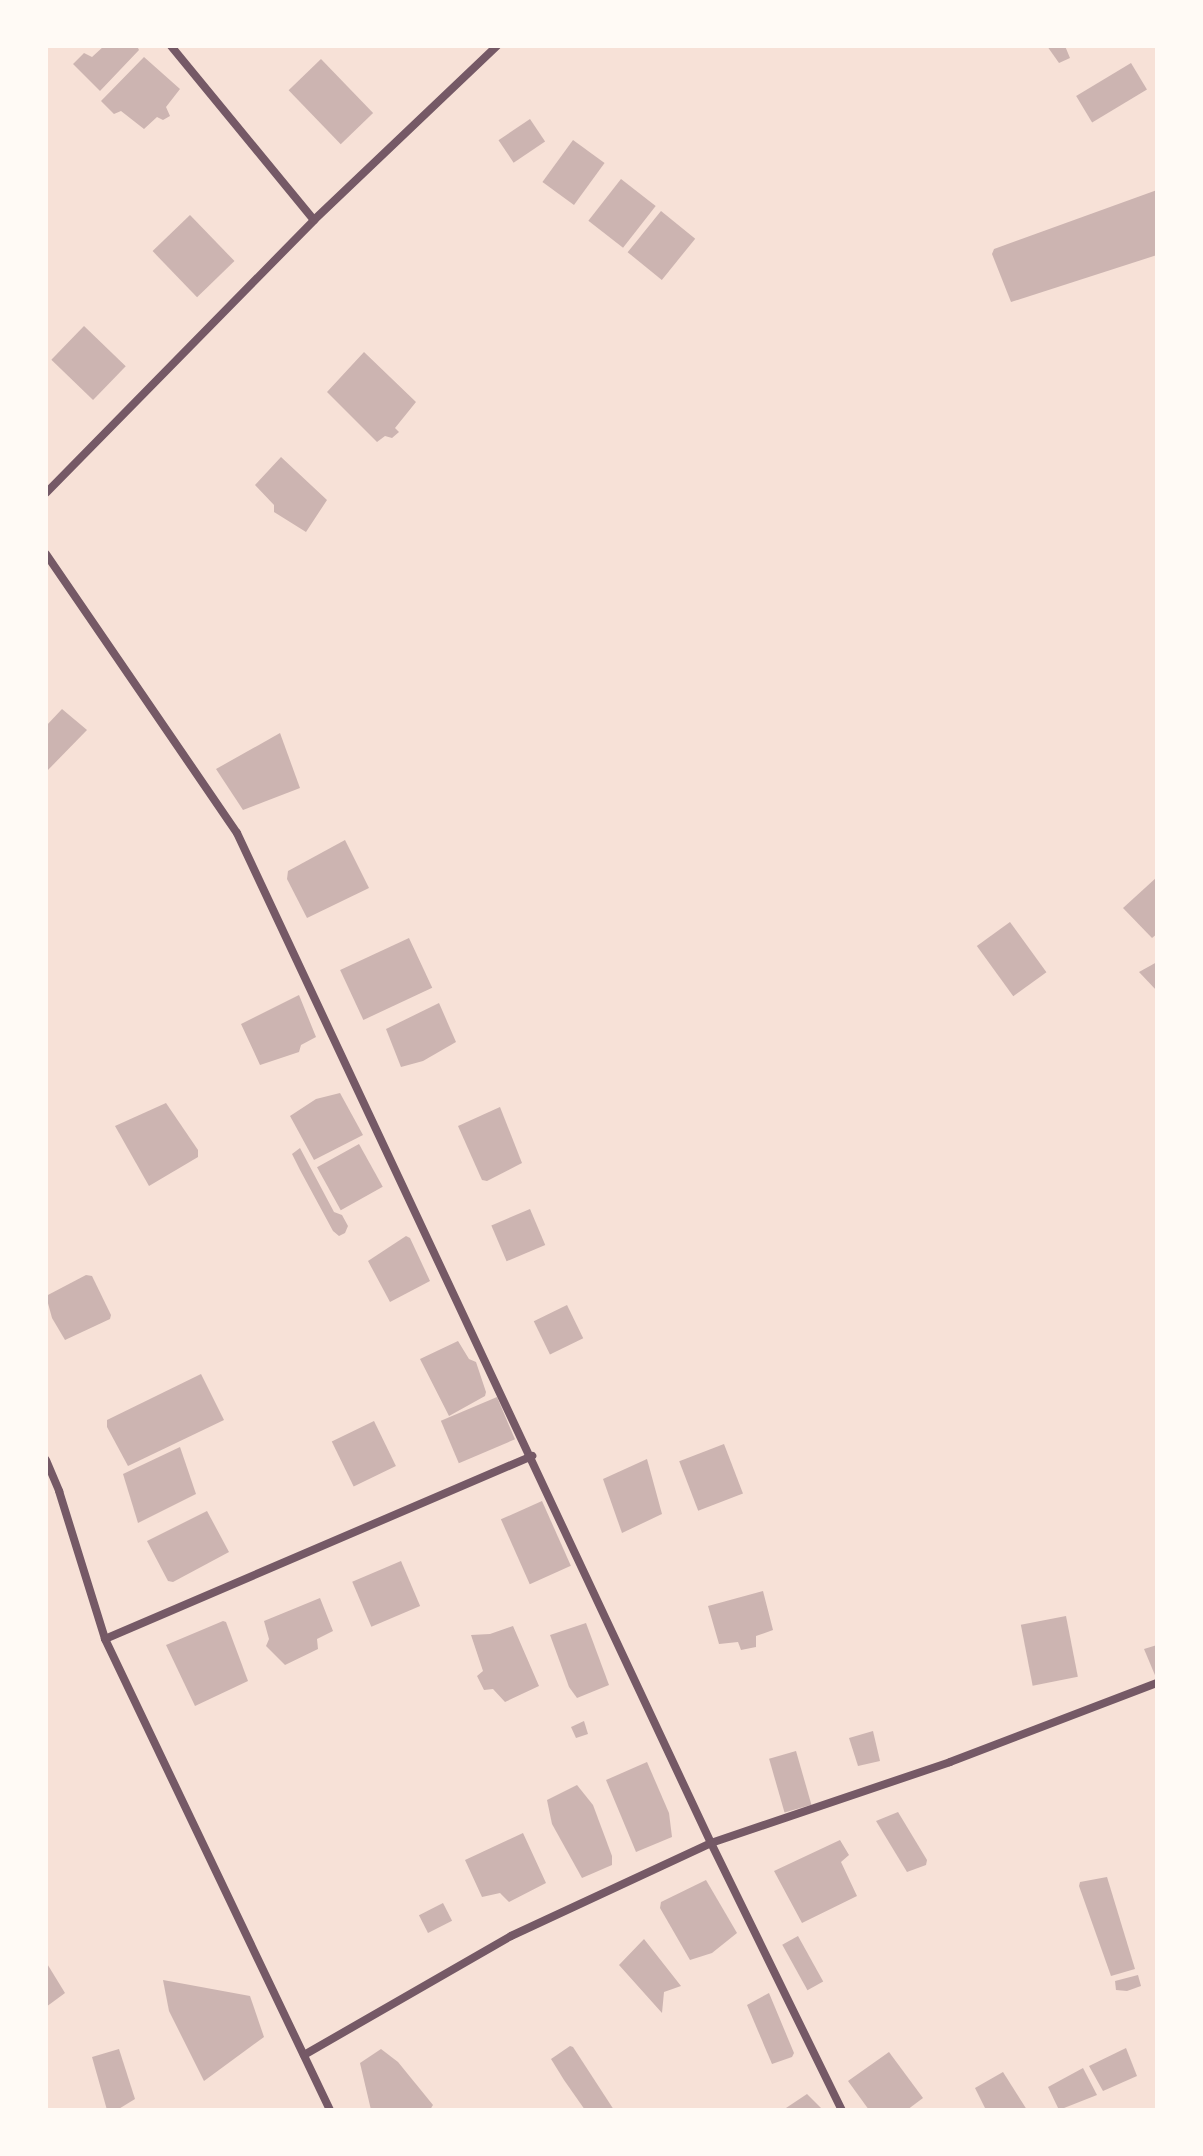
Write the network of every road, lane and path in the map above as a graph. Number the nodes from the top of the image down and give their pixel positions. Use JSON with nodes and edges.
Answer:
{"nodes":[{"id":1,"x":171,"y":46,"type":"edge"},
{"id":2,"x":497,"y":46,"type":"edge"},
{"id":3,"x":314,"y":220,"type":"junction"},
{"id":4,"x":46,"y":493,"type":"edge"},
{"id":5,"x":46,"y":554,"type":"edge"},
{"id":6,"x":532,"y":1456,"type":"junction"},
{"id":7,"x":46,"y":1460,"type":"edge"},
{"id":8,"x":105,"y":1639,"type":"junction"},
{"id":9,"x":1157,"y":1683,"type":"edge"},
{"id":10,"x":711,"y":1843,"type":"junction"},
{"id":11,"x":304,"y":2055,"type":"junction"},
{"id":12,"x":330,"y":2110,"type":"edge"},
{"id":13,"x":842,"y":2110,"type":"edge"}],
"edges":[{"from":1,"to":3,"type":"street"},
{"from":2,"to":3,"type":"street"},
{"from":3,"to":4,"type":"street"},
{"from":5,"to":6,"type":"street"},
{"from":6,"to":8,"type":"street"},
{"from":6,"to":10,"type":"street"},
{"from":7,"to":8,"type":"street"},
{"from":8,"to":11,"type":"street"},
{"from":9,"to":10,"type":"street"},
{"from":10,"to":11,"type":"street"},
{"from":10,"to":13,"type":"street"},
{"from":11,"to":12,"type":"street"}]}
